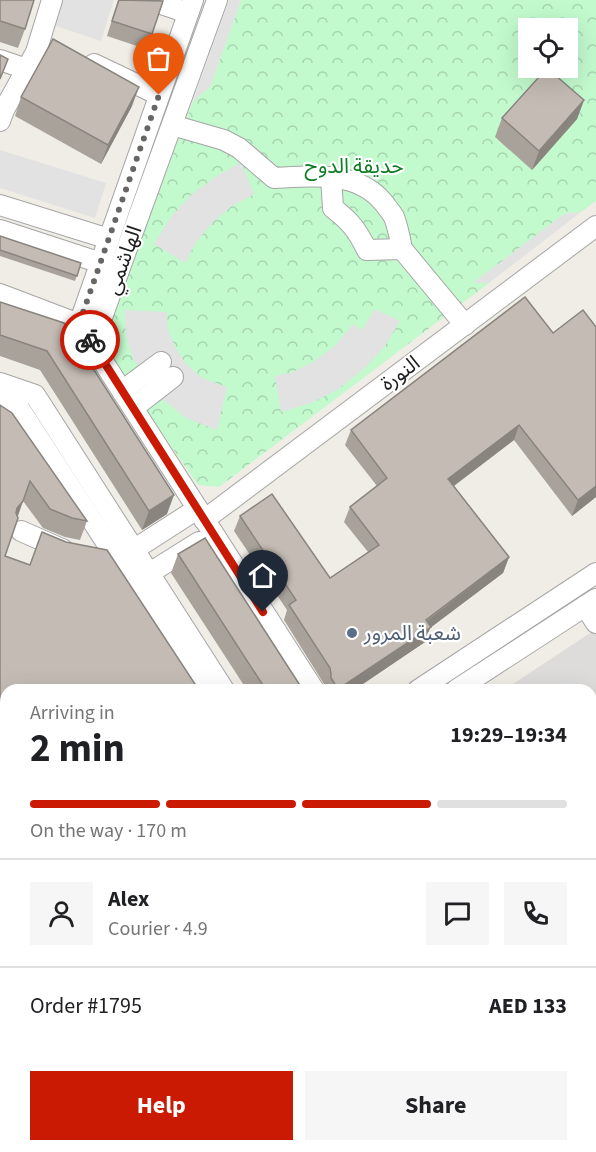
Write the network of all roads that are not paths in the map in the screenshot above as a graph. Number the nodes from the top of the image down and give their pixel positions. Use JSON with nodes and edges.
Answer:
{"nodes":[{"id":1,"x":52,"y":0,"type":"edge"},
{"id":2,"x":150,"y":0,"type":"edge"},
{"id":3,"x":217,"y":0,"type":"edge"},
{"id":4,"x":190,"y":7,"type":"edge"},
{"id":5,"x":58,"y":46,"type":"junction"},
{"id":6,"x":0,"y":60,"type":"edge"},
{"id":7,"x":26,"y":69,"type":"junction"},
{"id":8,"x":159,"y":95,"type":"junction"},
{"id":9,"x":0,"y":121,"type":"edge"},
{"id":10,"x":172,"y":125,"type":"junction"},
{"id":11,"x":332,"y":177,"type":"junction"},
{"id":12,"x":0,"y":205,"type":"edge"},
{"id":13,"x":596,"y":226,"type":"edge"},
{"id":14,"x":0,"y":230,"type":"edge"},
{"id":15,"x":109,"y":239,"type":"junction"},
{"id":16,"x":402,"y":249,"type":"junction"},
{"id":17,"x":101,"y":263,"type":"junction"},
{"id":18,"x":0,"y":294,"type":"edge"},
{"id":19,"x":79,"y":324,"type":"junction"},
{"id":20,"x":465,"y":324,"type":"junction"},
{"id":21,"x":167,"y":370,"type":"dead end"},
{"id":22,"x":0,"y":383,"type":"edge"},
{"id":23,"x":128,"y":400,"type":"junction"},
{"id":24,"x":0,"y":401,"type":"edge"},
{"id":25,"x":205,"y":521,"type":"junction"},
{"id":26,"x":21,"y":531,"type":"dead end"},
{"id":27,"x":134,"y":549,"type":"junction"},
{"id":28,"x":117,"y":560,"type":"junction"},
{"id":29,"x":596,"y":573,"type":"edge"},
{"id":30,"x":141,"y":579,"type":"junction"},
{"id":31,"x":590,"y":603,"type":"edge"},
{"id":32,"x":596,"y":623,"type":"edge"},
{"id":33,"x":199,"y":684,"type":"edge"},
{"id":34,"x":220,"y":684,"type":"edge"},
{"id":35,"x":310,"y":684,"type":"edge"},
{"id":36,"x":427,"y":684,"type":"edge"},
{"id":37,"x":465,"y":684,"type":"edge"}],
"edges":[{"from":1,"to":5,"type":"street"},
{"from":2,"to":4,"type":"street"},
{"from":3,"to":10,"type":"street","name":"الهاشمي"},
{"from":4,"to":8,"type":"street","name":"الهاشمي"},
{"from":5,"to":7,"type":"street"},
{"from":5,"to":8,"type":"street"},
{"from":6,"to":7,"type":"street"},
{"from":7,"to":9,"type":"street"},
{"from":8,"to":15,"type":"street","name":"الهاشمي"},
{"from":10,"to":11,"type":"street"},
{"from":10,"to":19,"type":"street","name":"الهاشمي"},
{"from":11,"to":16,"type":"street"},
{"from":11,"to":16,"type":"street"},
{"from":12,"to":15,"type":"street"},
{"from":13,"to":20,"type":"street","name":"النورة"},
{"from":14,"to":17,"type":"street"},
{"from":15,"to":17,"type":"street","name":"الهاشمي"},
{"from":16,"to":20,"type":"street"},
{"from":17,"to":19,"type":"street","name":"الهاشمي"},
{"from":18,"to":19,"type":"street"},
{"from":19,"to":23,"type":"street"},
{"from":20,"to":25,"type":"street","name":"النورة"},
{"from":21,"to":23,"type":"street"},
{"from":22,"to":27,"type":"street"},
{"from":23,"to":25,"type":"street"},
{"from":24,"to":28,"type":"street"},
{"from":25,"to":27,"type":"street"},
{"from":25,"to":30,"type":"street"},
{"from":25,"to":35,"type":"street"},
{"from":26,"to":28,"type":"street"},
{"from":27,"to":28,"type":"street"},
{"from":27,"to":30,"type":"street"},
{"from":28,"to":30,"type":"street"},
{"from":29,"to":36,"type":"street"},
{"from":30,"to":33,"type":"street"},
{"from":30,"to":34,"type":"street"},
{"from":31,"to":32,"type":"street"},
{"from":31,"to":37,"type":"street"}]}
